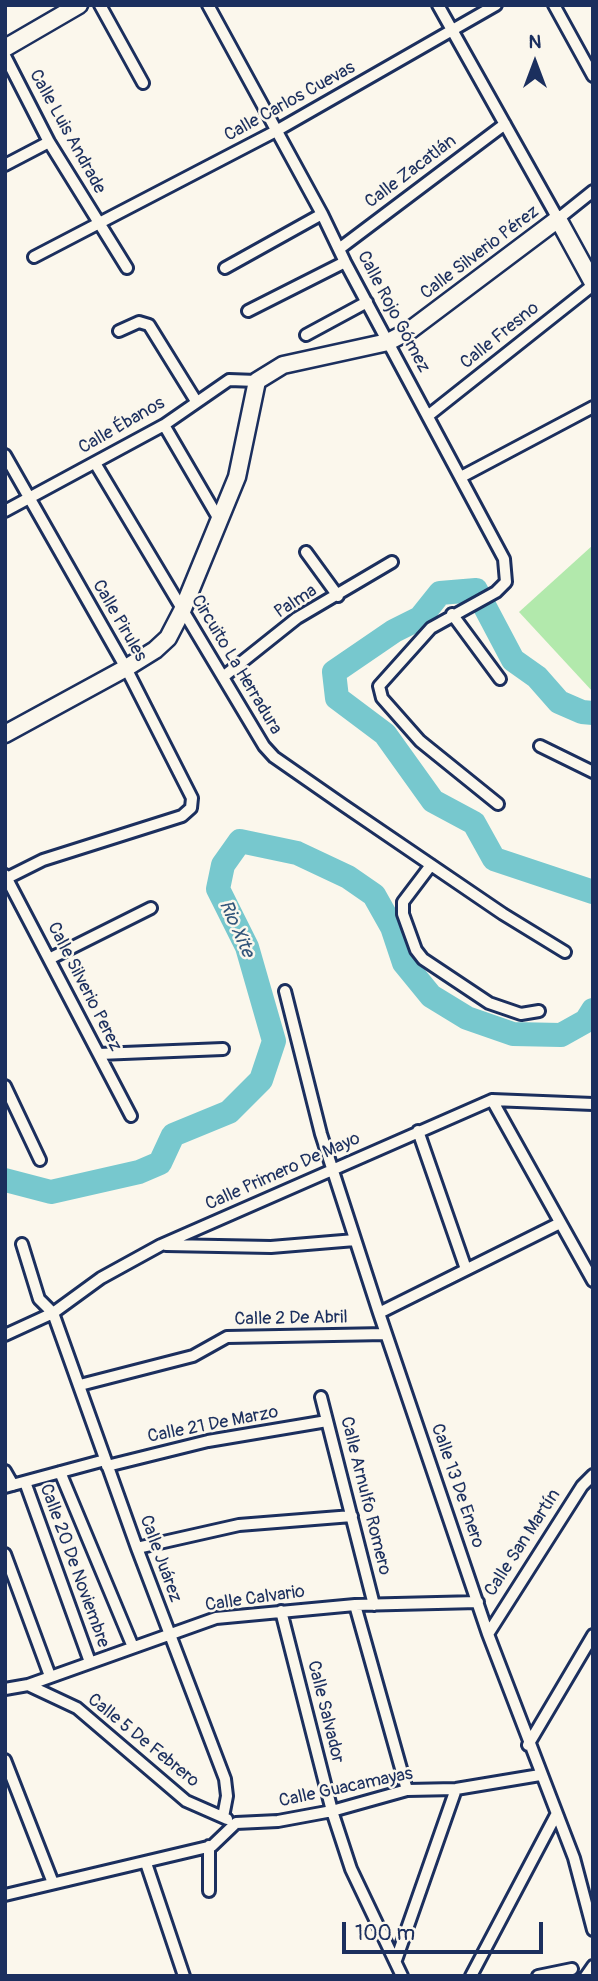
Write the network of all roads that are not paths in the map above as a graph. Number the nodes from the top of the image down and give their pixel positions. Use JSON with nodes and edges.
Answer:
{"nodes":[{"id":1,"x":79,"y":5,"type":"edge"},
{"id":2,"x":100,"y":5,"type":"edge"},
{"id":3,"x":208,"y":5,"type":"edge"},
{"id":4,"x":439,"y":5,"type":"edge"},
{"id":5,"x":496,"y":5,"type":"edge"},
{"id":6,"x":554,"y":5,"type":"edge"},
{"id":7,"x":452,"y":30,"type":"junction"},
{"id":8,"x":5,"y":48,"type":"edge"},
{"id":9,"x":5,"y":56,"type":"edge"},
{"id":10,"x":593,"y":76,"type":"edge"},
{"id":11,"x":144,"y":83,"type":"dead end"},
{"id":12,"x":505,"y":124,"type":"junction"},
{"id":13,"x":276,"y":131,"type":"junction"},
{"id":14,"x":49,"y":142,"type":"junction"},
{"id":15,"x":5,"y":165,"type":"edge"},
{"id":16,"x":593,"y":191,"type":"edge"},
{"id":17,"x":322,"y":214,"type":"junction"},
{"id":18,"x":558,"y":219,"type":"junction"},
{"id":19,"x":98,"y":224,"type":"junction"},
{"id":20,"x":339,"y":249,"type":"junction"},
{"id":21,"x":34,"y":257,"type":"dead end"},
{"id":22,"x":345,"y":262,"type":"junction"},
{"id":23,"x":127,"y":268,"type":"dead end"},
{"id":24,"x":225,"y":268,"type":"dead end"},
{"id":25,"x":593,"y":284,"type":"edge"},
{"id":26,"x":367,"y":302,"type":"junction"},
{"id":27,"x":248,"y":311,"type":"dead end"},
{"id":28,"x":119,"y":331,"type":"dead end"},
{"id":29,"x":306,"y":335,"type":"dead end"},
{"id":30,"x":388,"y":342,"type":"junction"},
{"id":31,"x":257,"y":381,"type":"junction"},
{"id":32,"x":196,"y":401,"type":"junction"},
{"id":33,"x":593,"y":407,"type":"edge"},
{"id":34,"x":429,"y":415,"type":"junction"},
{"id":35,"x":164,"y":425,"type":"junction"},
{"id":36,"x":5,"y":455,"type":"edge"},
{"id":37,"x":95,"y":463,"type":"junction"},
{"id":38,"x":461,"y":477,"type":"junction"},
{"id":39,"x":29,"y":496,"type":"junction"},
{"id":40,"x":5,"y":511,"type":"edge"},
{"id":41,"x":220,"y":521,"type":"junction"},
{"id":42,"x":306,"y":552,"type":"dead end"},
{"id":43,"x":392,"y":562,"type":"dead end"},
{"id":44,"x":338,"y":596,"type":"junction"},
{"id":45,"x":182,"y":611,"type":"junction"},
{"id":46,"x":453,"y":614,"type":"junction"},
{"id":47,"x":125,"y":668,"type":"junction"},
{"id":48,"x":223,"y":677,"type":"junction"},
{"id":49,"x":499,"y":679,"type":"dead end"},
{"id":50,"x":5,"y":734,"type":"edge"},
{"id":51,"x":540,"y":746,"type":"dead end"},
{"id":52,"x":593,"y":772,"type":"edge"},
{"id":53,"x":498,"y":804,"type":"dead end"},
{"id":54,"x":431,"y":864,"type":"junction"},
{"id":55,"x":6,"y":876,"type":"edge"},
{"id":56,"x":151,"y":908,"type":"dead end"},
{"id":57,"x":565,"y":952,"type":"dead end"},
{"id":58,"x":51,"y":958,"type":"junction"},
{"id":59,"x":285,"y":991,"type":"dead end"},
{"id":60,"x":539,"y":1011,"type":"dead end"},
{"id":61,"x":223,"y":1049,"type":"dead end"},
{"id":62,"x":99,"y":1054,"type":"junction"},
{"id":63,"x":5,"y":1086,"type":"edge"},
{"id":64,"x":492,"y":1100,"type":"junction"},
{"id":65,"x":593,"y":1104,"type":"edge"},
{"id":66,"x":131,"y":1116,"type":"dead end"},
{"id":67,"x":418,"y":1131,"type":"junction"},
{"id":68,"x":40,"y":1160,"type":"dead end"},
{"id":69,"x":332,"y":1170,"type":"junction"},
{"id":70,"x":560,"y":1223,"type":"junction"},
{"id":71,"x":355,"y":1240,"type":"junction"},
{"id":72,"x":22,"y":1244,"type":"dead end"},
{"id":73,"x":161,"y":1245,"type":"junction"},
{"id":74,"x":466,"y":1269,"type":"junction"},
{"id":75,"x":593,"y":1280,"type":"edge"},
{"id":76,"x":53,"y":1313,"type":"junction"},
{"id":77,"x":379,"y":1313,"type":"junction"},
{"id":78,"x":5,"y":1335,"type":"edge"},
{"id":79,"x":386,"y":1335,"type":"junction"},
{"id":80,"x":80,"y":1385,"type":"junction"},
{"id":81,"x":321,"y":1397,"type":"dead end"},
{"id":82,"x":327,"y":1421,"type":"junction"},
{"id":83,"x":106,"y":1463,"type":"junction"},
{"id":84,"x":5,"y":1471,"type":"edge"},
{"id":85,"x":60,"y":1472,"type":"junction"},
{"id":86,"x":593,"y":1475,"type":"edge"},
{"id":87,"x":14,"y":1485,"type":"edge"},
{"id":88,"x":352,"y":1516,"type":"junction"},
{"id":89,"x":137,"y":1548,"type":"junction"},
{"id":90,"x":5,"y":1554,"type":"edge"},
{"id":91,"x":478,"y":1602,"type":"junction"},
{"id":92,"x":355,"y":1605,"type":"junction"},
{"id":93,"x":374,"y":1605,"type":"junction"},
{"id":94,"x":281,"y":1611,"type":"junction"},
{"id":95,"x":169,"y":1634,"type":"junction"},
{"id":96,"x":488,"y":1634,"type":"junction"},
{"id":97,"x":593,"y":1635,"type":"edge"},
{"id":98,"x":133,"y":1647,"type":"junction"},
{"id":99,"x":90,"y":1662,"type":"junction"},
{"id":100,"x":50,"y":1676,"type":"junction"},
{"id":101,"x":28,"y":1685,"type":"junction"},
{"id":102,"x":5,"y":1689,"type":"edge"},
{"id":103,"x":528,"y":1745,"type":"junction"},
{"id":104,"x":5,"y":1760,"type":"edge"},
{"id":105,"x":540,"y":1775,"type":"junction"},
{"id":106,"x":456,"y":1789,"type":"junction"},
{"id":107,"x":407,"y":1790,"type":"junction"},
{"id":108,"x":332,"y":1811,"type":"junction"},
{"id":109,"x":556,"y":1815,"type":"junction"},
{"id":110,"x":223,"y":1817,"type":"junction"},
{"id":111,"x":236,"y":1823,"type":"junction"},
{"id":112,"x":209,"y":1846,"type":"junction"},
{"id":113,"x":146,"y":1863,"type":"junction"},
{"id":114,"x":53,"y":1883,"type":"junction"},
{"id":115,"x":209,"y":1891,"type":"dead end"},
{"id":116,"x":5,"y":1895,"type":"edge"},
{"id":117,"x":593,"y":1930,"type":"edge"},
{"id":118,"x":396,"y":1961,"type":"junction"},
{"id":119,"x":593,"y":1966,"type":"edge"},
{"id":120,"x":572,"y":1969,"type":"dead end"},
{"id":121,"x":184,"y":1976,"type":"edge"},
{"id":122,"x":402,"y":1976,"type":"edge"},
{"id":123,"x":471,"y":1976,"type":"edge"},
{"id":124,"x":538,"y":1976,"type":"edge"},
{"id":125,"x":586,"y":1976,"type":"edge"}],
"edges":[{"from":1,"to":8,"type":"street"},
{"from":2,"to":11,"type":"street"},
{"from":3,"to":13,"type":"street","name":"Calle Rojo Gómez"},
{"from":4,"to":7,"type":"street"},
{"from":5,"to":7,"type":"street","name":"Calle Carlos Cuevas"},
{"from":6,"to":10,"type":"street"},
{"from":7,"to":12,"type":"street"},
{"from":7,"to":13,"type":"street","name":"Calle Carlos Cuevas"},
{"from":9,"to":14,"type":"street","name":"Calle Luis Andrade"},
{"from":12,"to":18,"type":"street"},
{"from":12,"to":20,"type":"street","name":"Calle Zacatlán"},
{"from":13,"to":17,"type":"street","name":"Calle Rojo Gómez"},
{"from":13,"to":19,"type":"street","name":"Calle Carlos Cuevas"},
{"from":14,"to":15,"type":"street"},
{"from":14,"to":19,"type":"street","name":"Calle Luis Andrade"},
{"from":16,"to":18,"type":"street","name":"Calle Silverio Pérez"},
{"from":17,"to":20,"type":"street","name":"Calle Rojo Gómez"},
{"from":17,"to":24,"type":"street"},
{"from":18,"to":25,"type":"street"},
{"from":18,"to":30,"type":"street","name":"Calle Silverio Pérez"},
{"from":19,"to":21,"type":"street","name":"Calle Carlos Cuevas"},
{"from":19,"to":23,"type":"street","name":"Calle Luis Andrade"},
{"from":20,"to":22,"type":"street","name":"Calle Rojo Gómez"},
{"from":22,"to":26,"type":"street","name":"Calle Rojo Gómez"},
{"from":22,"to":27,"type":"street"},
{"from":25,"to":34,"type":"street","name":"Calle Fresno"},
{"from":26,"to":29,"type":"street"},
{"from":26,"to":30,"type":"street","name":"Calle Rojo Gómez"},
{"from":28,"to":32,"type":"street"},
{"from":30,"to":31,"type":"street","name":"Calle Silverio Pérez"},
{"from":30,"to":34,"type":"street","name":"Calle Rojo Gómez"},
{"from":31,"to":32,"type":"street","name":"Calle Ébanos"},
{"from":31,"to":41,"type":"street"},
{"from":32,"to":35,"type":"street","name":"Calle Ébanos"},
{"from":33,"to":38,"type":"street"},
{"from":34,"to":38,"type":"street","name":"Calle Rojo Gómez"},
{"from":35,"to":37,"type":"street","name":"Calle Ébanos"},
{"from":35,"to":41,"type":"street"},
{"from":36,"to":39,"type":"street","name":"Calle Pirules"},
{"from":37,"to":39,"type":"street","name":"Calle Ébanos"},
{"from":37,"to":45,"type":"street","name":"Circuito La Herradura"},
{"from":38,"to":46,"type":"street","name":"Calle Rojo Gómez"},
{"from":39,"to":40,"type":"street","name":"Calle Ébanos"},
{"from":39,"to":47,"type":"street","name":"Calle Pirules"},
{"from":41,"to":45,"type":"street"},
{"from":42,"to":44,"type":"street"},
{"from":43,"to":44,"type":"street","name":"Palma"},
{"from":44,"to":48,"type":"street","name":"Palma"},
{"from":45,"to":47,"type":"street"},
{"from":45,"to":48,"type":"street","name":"Circuito La Herradura"},
{"from":46,"to":49,"type":"street"},
{"from":46,"to":53,"type":"street","name":"Calle Rojo Gómez"},
{"from":47,"to":50,"type":"street"},
{"from":47,"to":55,"type":"street","name":"Calle Pirules"},
{"from":48,"to":54,"type":"street","name":"Circuito La Herradura"},
{"from":51,"to":52,"type":"street"},
{"from":54,"to":57,"type":"street","name":"Circuito La Herradura"},
{"from":54,"to":60,"type":"street"},
{"from":55,"to":58,"type":"street","name":"Calle Silverio Perez"},
{"from":56,"to":58,"type":"street"},
{"from":58,"to":62,"type":"street","name":"Calle Silverio Perez"},
{"from":59,"to":69,"type":"street","name":"Calle 13 De Enero"},
{"from":61,"to":62,"type":"street"},
{"from":62,"to":66,"type":"street","name":"Calle Silverio Perez"},
{"from":63,"to":68,"type":"street"},
{"from":64,"to":65,"type":"street","name":"Calle Primero De Mayo"},
{"from":64,"to":67,"type":"street","name":"Calle Primero De Mayo"},
{"from":64,"to":70,"type":"street"},
{"from":67,"to":69,"type":"street","name":"Calle Primero De Mayo"},
{"from":67,"to":74,"type":"street"},
{"from":69,"to":71,"type":"street","name":"Calle 13 De Enero"},
{"from":69,"to":73,"type":"street","name":"Calle Primero De Mayo"},
{"from":70,"to":74,"type":"street"},
{"from":70,"to":75,"type":"street"},
{"from":71,"to":73,"type":"street"},
{"from":71,"to":77,"type":"street","name":"Calle 13 De Enero"},
{"from":72,"to":76,"type":"street","name":"Calle Juárez"},
{"from":73,"to":76,"type":"street","name":"Calle Primero De Mayo"},
{"from":74,"to":77,"type":"street"},
{"from":76,"to":78,"type":"street","name":"Calle Primero De Mayo"},
{"from":76,"to":80,"type":"street","name":"Calle Juárez"},
{"from":77,"to":79,"type":"street","name":"Calle 13 De Enero"},
{"from":79,"to":80,"type":"street","name":"Calle 2 De Abril"},
{"from":79,"to":91,"type":"street","name":"Calle 13 De Enero"},
{"from":80,"to":83,"type":"street","name":"Calle Juárez"},
{"from":81,"to":82,"type":"street","name":"Calle Arnulfo Romero"},
{"from":82,"to":83,"type":"street","name":"Calle 21 De Marzo"},
{"from":82,"to":88,"type":"street","name":"Calle Arnulfo Romero"},
{"from":83,"to":85,"type":"street","name":"Calle 21 De Marzo"},
{"from":83,"to":89,"type":"street","name":"Calle Juárez"},
{"from":84,"to":87,"type":"street","name":"Calle 20 De Noviembre"},
{"from":85,"to":87,"type":"street","name":"Calle 21 De Marzo"},
{"from":85,"to":98,"type":"street"},
{"from":86,"to":96,"type":"street","name":"Calle San Martín"},
{"from":87,"to":99,"type":"street","name":"Calle 20 De Noviembre"},
{"from":88,"to":89,"type":"street"},
{"from":88,"to":93,"type":"street","name":"Calle Arnulfo Romero"},
{"from":89,"to":95,"type":"street","name":"Calle Juárez"},
{"from":90,"to":100,"type":"street"},
{"from":91,"to":93,"type":"street","name":"Calle Calvario"},
{"from":91,"to":96,"type":"street","name":"Calle 13 De Enero"},
{"from":92,"to":93,"type":"street","name":"Calle Calvario"},
{"from":92,"to":94,"type":"street","name":"Calle Calvario"},
{"from":92,"to":107,"type":"street"},
{"from":94,"to":95,"type":"street","name":"Calle Calvario"},
{"from":94,"to":108,"type":"street","name":"Calle Salvador"},
{"from":95,"to":98,"type":"street","name":"Calle Calvario"},
{"from":95,"to":110,"type":"street","name":"Calle Juárez"},
{"from":96,"to":103,"type":"street","name":"Calle 13 De Enero"},
{"from":97,"to":103,"type":"street"},
{"from":98,"to":99,"type":"street","name":"Calle Calvario"},
{"from":99,"to":100,"type":"street","name":"Calle Calvario"},
{"from":100,"to":101,"type":"street","name":"Calle Calvario"},
{"from":101,"to":102,"type":"street","name":"Calle Calvario"},
{"from":101,"to":110,"type":"street","name":"Calle 5 De Febrero"},
{"from":103,"to":105,"type":"street","name":"Calle 13 De Enero"},
{"from":104,"to":114,"type":"street"},
{"from":105,"to":106,"type":"street","name":"Calle Guacamayas"},
{"from":105,"to":109,"type":"street","name":"Calle 13 De Enero"},
{"from":106,"to":107,"type":"street","name":"Calle Guacamayas"},
{"from":106,"to":118,"type":"street"},
{"from":107,"to":108,"type":"street","name":"Calle Guacamayas"},
{"from":108,"to":111,"type":"street","name":"Calle Guacamayas"},
{"from":108,"to":118,"type":"street","name":"Calle Salvador"},
{"from":109,"to":117,"type":"street","name":"Calle 13 De Enero"},
{"from":109,"to":123,"type":"street"},
{"from":110,"to":111,"type":"street","name":"Calle 5 De Febrero"},
{"from":111,"to":112,"type":"street"},
{"from":112,"to":113,"type":"street"},
{"from":112,"to":115,"type":"street"},
{"from":113,"to":114,"type":"street"},
{"from":113,"to":121,"type":"street"},
{"from":114,"to":116,"type":"street"},
{"from":118,"to":122,"type":"street","name":"Calle Salvador"},
{"from":119,"to":125,"type":"street"},
{"from":120,"to":124,"type":"street"}]}
